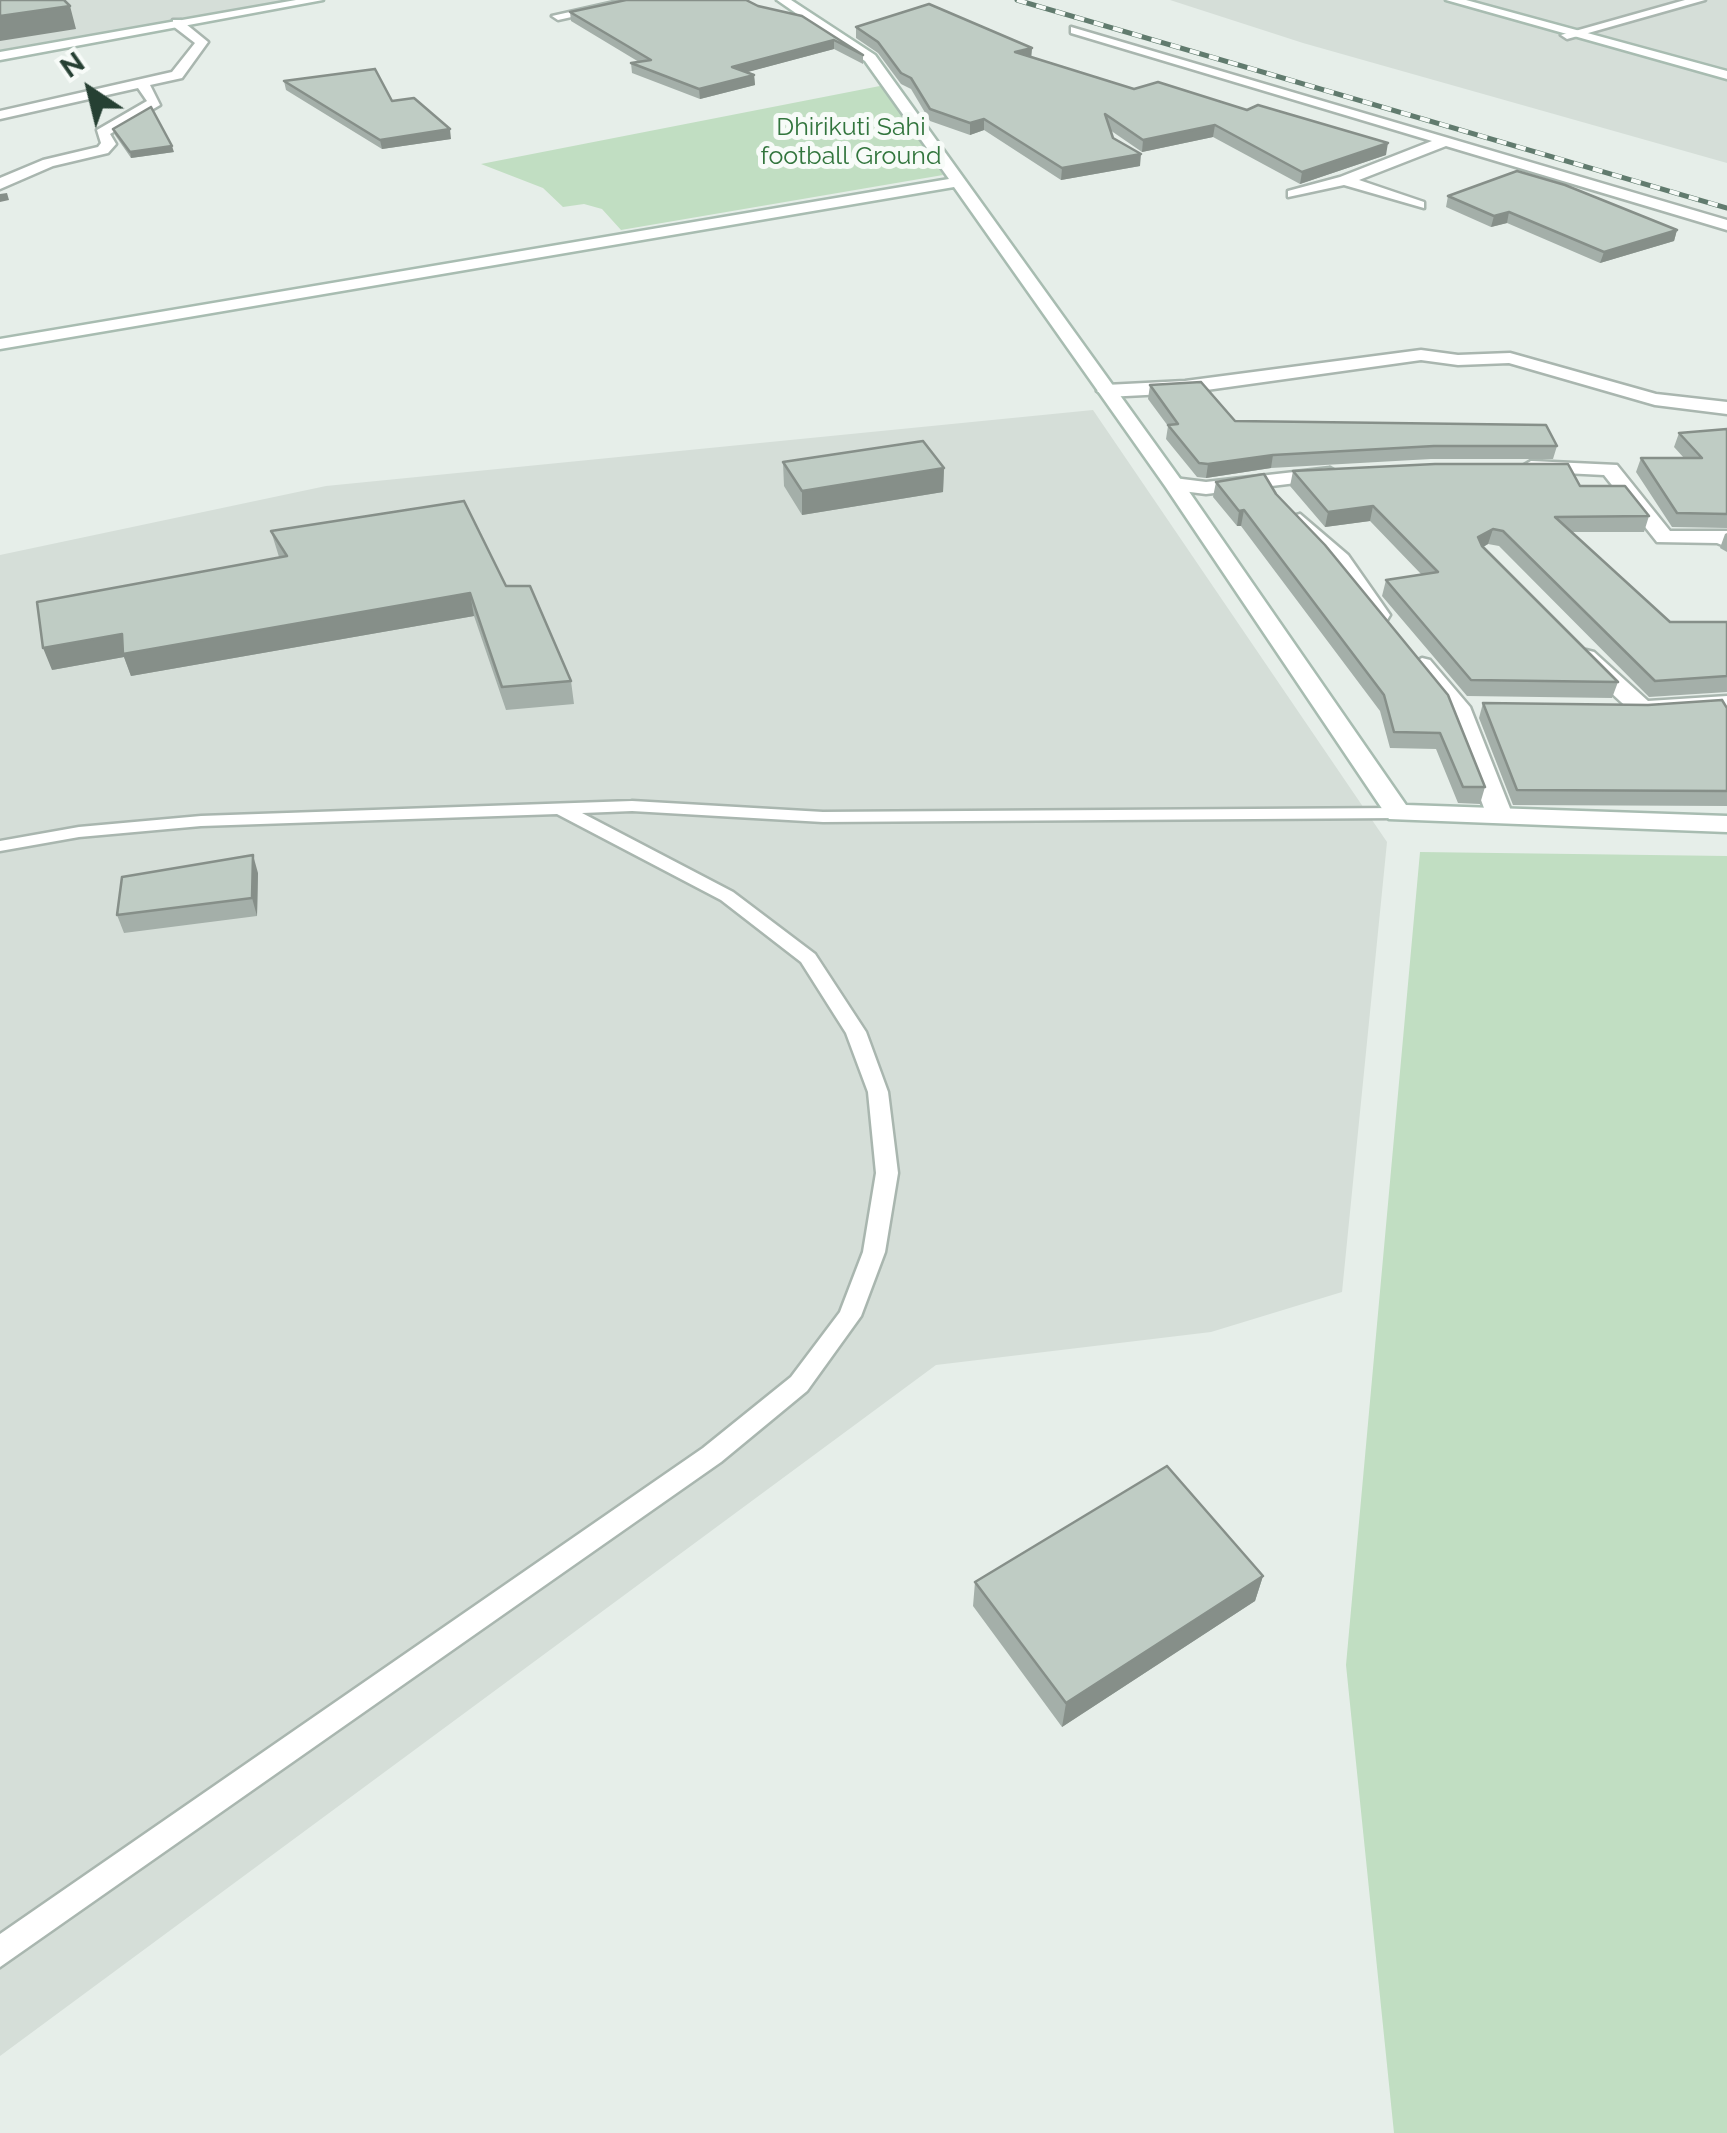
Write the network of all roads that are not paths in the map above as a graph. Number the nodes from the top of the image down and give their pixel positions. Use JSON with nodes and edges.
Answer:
{"nodes":[{"id":1,"x":318,"y":0,"type":"edge"},
{"id":2,"x":642,"y":0,"type":"edge"},
{"id":3,"x":783,"y":0,"type":"edge"},
{"id":4,"x":1452,"y":0,"type":"edge"},
{"id":5,"x":1699,"y":0,"type":"edge"},
{"id":6,"x":558,"y":16,"type":"dead end"},
{"id":7,"x":177,"y":23,"type":"junction"},
{"id":8,"x":1075,"y":30,"type":"dead end"},
{"id":9,"x":1567,"y":34,"type":"junction"},
{"id":10,"x":0,"y":56,"type":"edge"},
{"id":11,"x":1727,"y":75,"type":"edge"},
{"id":12,"x":143,"y":85,"type":"junction"},
{"id":13,"x":0,"y":115,"type":"edge"},
{"id":14,"x":1445,"y":141,"type":"junction"},
{"id":15,"x":952,"y":176,"type":"junction"},
{"id":16,"x":1345,"y":180,"type":"junction"},
{"id":17,"x":0,"y":184,"type":"edge"},
{"id":18,"x":1293,"y":194,"type":"dead end"},
{"id":19,"x":1419,"y":205,"type":"dead end"},
{"id":20,"x":1727,"y":225,"type":"edge"},
{"id":21,"x":0,"y":333,"type":"edge"},
{"id":22,"x":0,"y":344,"type":"edge"},
{"id":23,"x":1106,"y":391,"type":"junction"},
{"id":24,"x":1727,"y":408,"type":"edge"},
{"id":25,"x":1502,"y":467,"type":"edge"},
{"id":26,"x":1354,"y":473,"type":"edge"},
{"id":27,"x":1271,"y":478,"type":"junction"},
{"id":28,"x":1174,"y":484,"type":"junction"},
{"id":29,"x":1727,"y":541,"type":"edge"},
{"id":30,"x":1566,"y":635,"type":"edge"},
{"id":31,"x":1727,"y":703,"type":"edge"},
{"id":32,"x":1605,"y":709,"type":"edge"},
{"id":33,"x":1642,"y":709,"type":"junction"},
{"id":34,"x":561,"y":809,"type":"junction"},
{"id":35,"x":1398,"y":813,"type":"junction"},
{"id":36,"x":1500,"y":816,"type":"junction"},
{"id":37,"x":1727,"y":824,"type":"edge"},
{"id":38,"x":0,"y":846,"type":"edge"},
{"id":39,"x":0,"y":1952,"type":"edge"}],
"edges":[{"from":1,"to":7,"type":"street"},
{"from":2,"to":6,"type":"street"},
{"from":3,"to":15,"type":"street"},
{"from":4,"to":9,"type":"street"},
{"from":5,"to":9,"type":"street"},
{"from":7,"to":10,"type":"street"},
{"from":7,"to":12,"type":"street"},
{"from":8,"to":14,"type":"street"},
{"from":9,"to":11,"type":"street"},
{"from":12,"to":13,"type":"street"},
{"from":12,"to":17,"type":"street"},
{"from":14,"to":16,"type":"street"},
{"from":14,"to":20,"type":"street"},
{"from":15,"to":21,"type":"street"},
{"from":15,"to":22,"type":"street"},
{"from":15,"to":23,"type":"street"},
{"from":16,"to":18,"type":"street"},
{"from":16,"to":19,"type":"street"},
{"from":23,"to":24,"type":"street"},
{"from":23,"to":28,"type":"street"},
{"from":25,"to":29,"type":"street"},
{"from":26,"to":27,"type":"street"},
{"from":27,"to":28,"type":"street"},
{"from":27,"to":36,"type":"street"},
{"from":28,"to":35,"type":"street"},
{"from":30,"to":33,"type":"street"},
{"from":31,"to":33,"type":"street"},
{"from":32,"to":33,"type":"street"},
{"from":34,"to":35,"type":"lane"},
{"from":34,"to":38,"type":"lane"},
{"from":34,"to":39,"type":"lane"},
{"from":35,"to":36,"type":"street"},
{"from":36,"to":37,"type":"street"}]}
